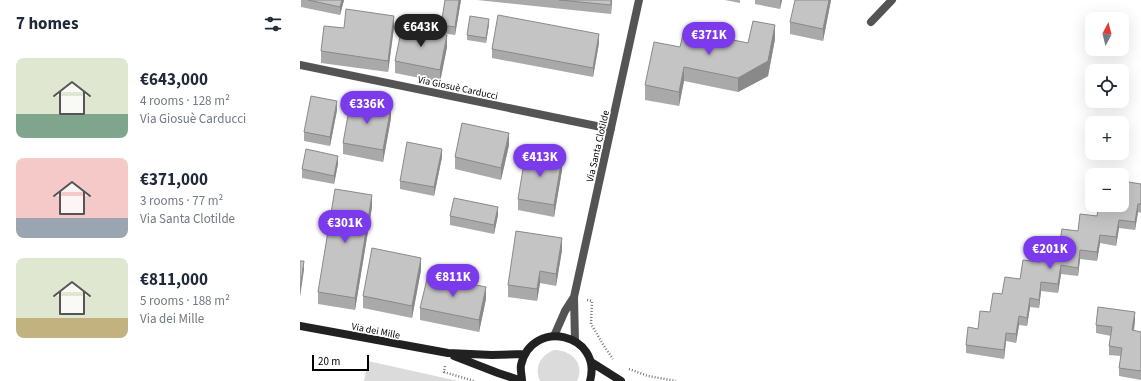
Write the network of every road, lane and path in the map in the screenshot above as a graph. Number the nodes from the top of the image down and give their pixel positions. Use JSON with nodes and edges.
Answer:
{"nodes":[{"id":1,"x":639,"y":0,"type":"edge"},
{"id":2,"x":892,"y":0,"type":"edge"},
{"id":3,"x":871,"y":22,"type":"dead end"},
{"id":4,"x":300,"y":65,"type":"edge"},
{"id":5,"x":611,"y":129,"type":"junction"},
{"id":6,"x":574,"y":297,"type":"junction"},
{"id":7,"x":300,"y":326,"type":"edge"},
{"id":8,"x":554,"y":336,"type":"junction"},
{"id":9,"x":575,"y":341,"type":"junction"},
{"id":10,"x":448,"y":353,"type":"junction"},
{"id":11,"x":525,"y":354,"type":"junction"},
{"id":12,"x":591,"y":362,"type":"junction"},
{"id":13,"x":617,"y":365,"type":"dead end"},
{"id":14,"x":623,"y":367,"type":"dead end"},
{"id":15,"x":522,"y":381,"type":"edge"},
{"id":16,"x":590,"y":381,"type":"edge"},
{"id":17,"x":621,"y":381,"type":"edge"},
{"id":18,"x":676,"y":381,"type":"edge"}],
"edges":[{"from":1,"to":5,"type":"street","name":"Via Santa Clotilde"},
{"from":2,"to":3,"type":"street"},
{"from":4,"to":5,"type":"street","name":"Via Giosuè Carducci"},
{"from":5,"to":6,"type":"street","name":"Via Santa Clotilde"},
{"from":6,"to":8,"type":"street","name":"Via Santa Clotilde"},
{"from":6,"to":9,"type":"street","name":"Via Santa Clotilde"},
{"from":6,"to":13,"type":"path"},
{"from":7,"to":10,"type":"main road","name":"Via dei Mille"},
{"from":8,"to":9,"type":"main road"},
{"from":8,"to":11,"type":"main road"},
{"from":9,"to":12,"type":"main road"},
{"from":10,"to":11,"type":"main road","name":"Via dei Mille"},
{"from":10,"to":15,"type":"main road","name":"Via dei Mille"},
{"from":11,"to":15,"type":"main road"},
{"from":12,"to":16,"type":"main road"},
{"from":12,"to":17,"type":"main road"},
{"from":14,"to":18,"type":"path"}]}
